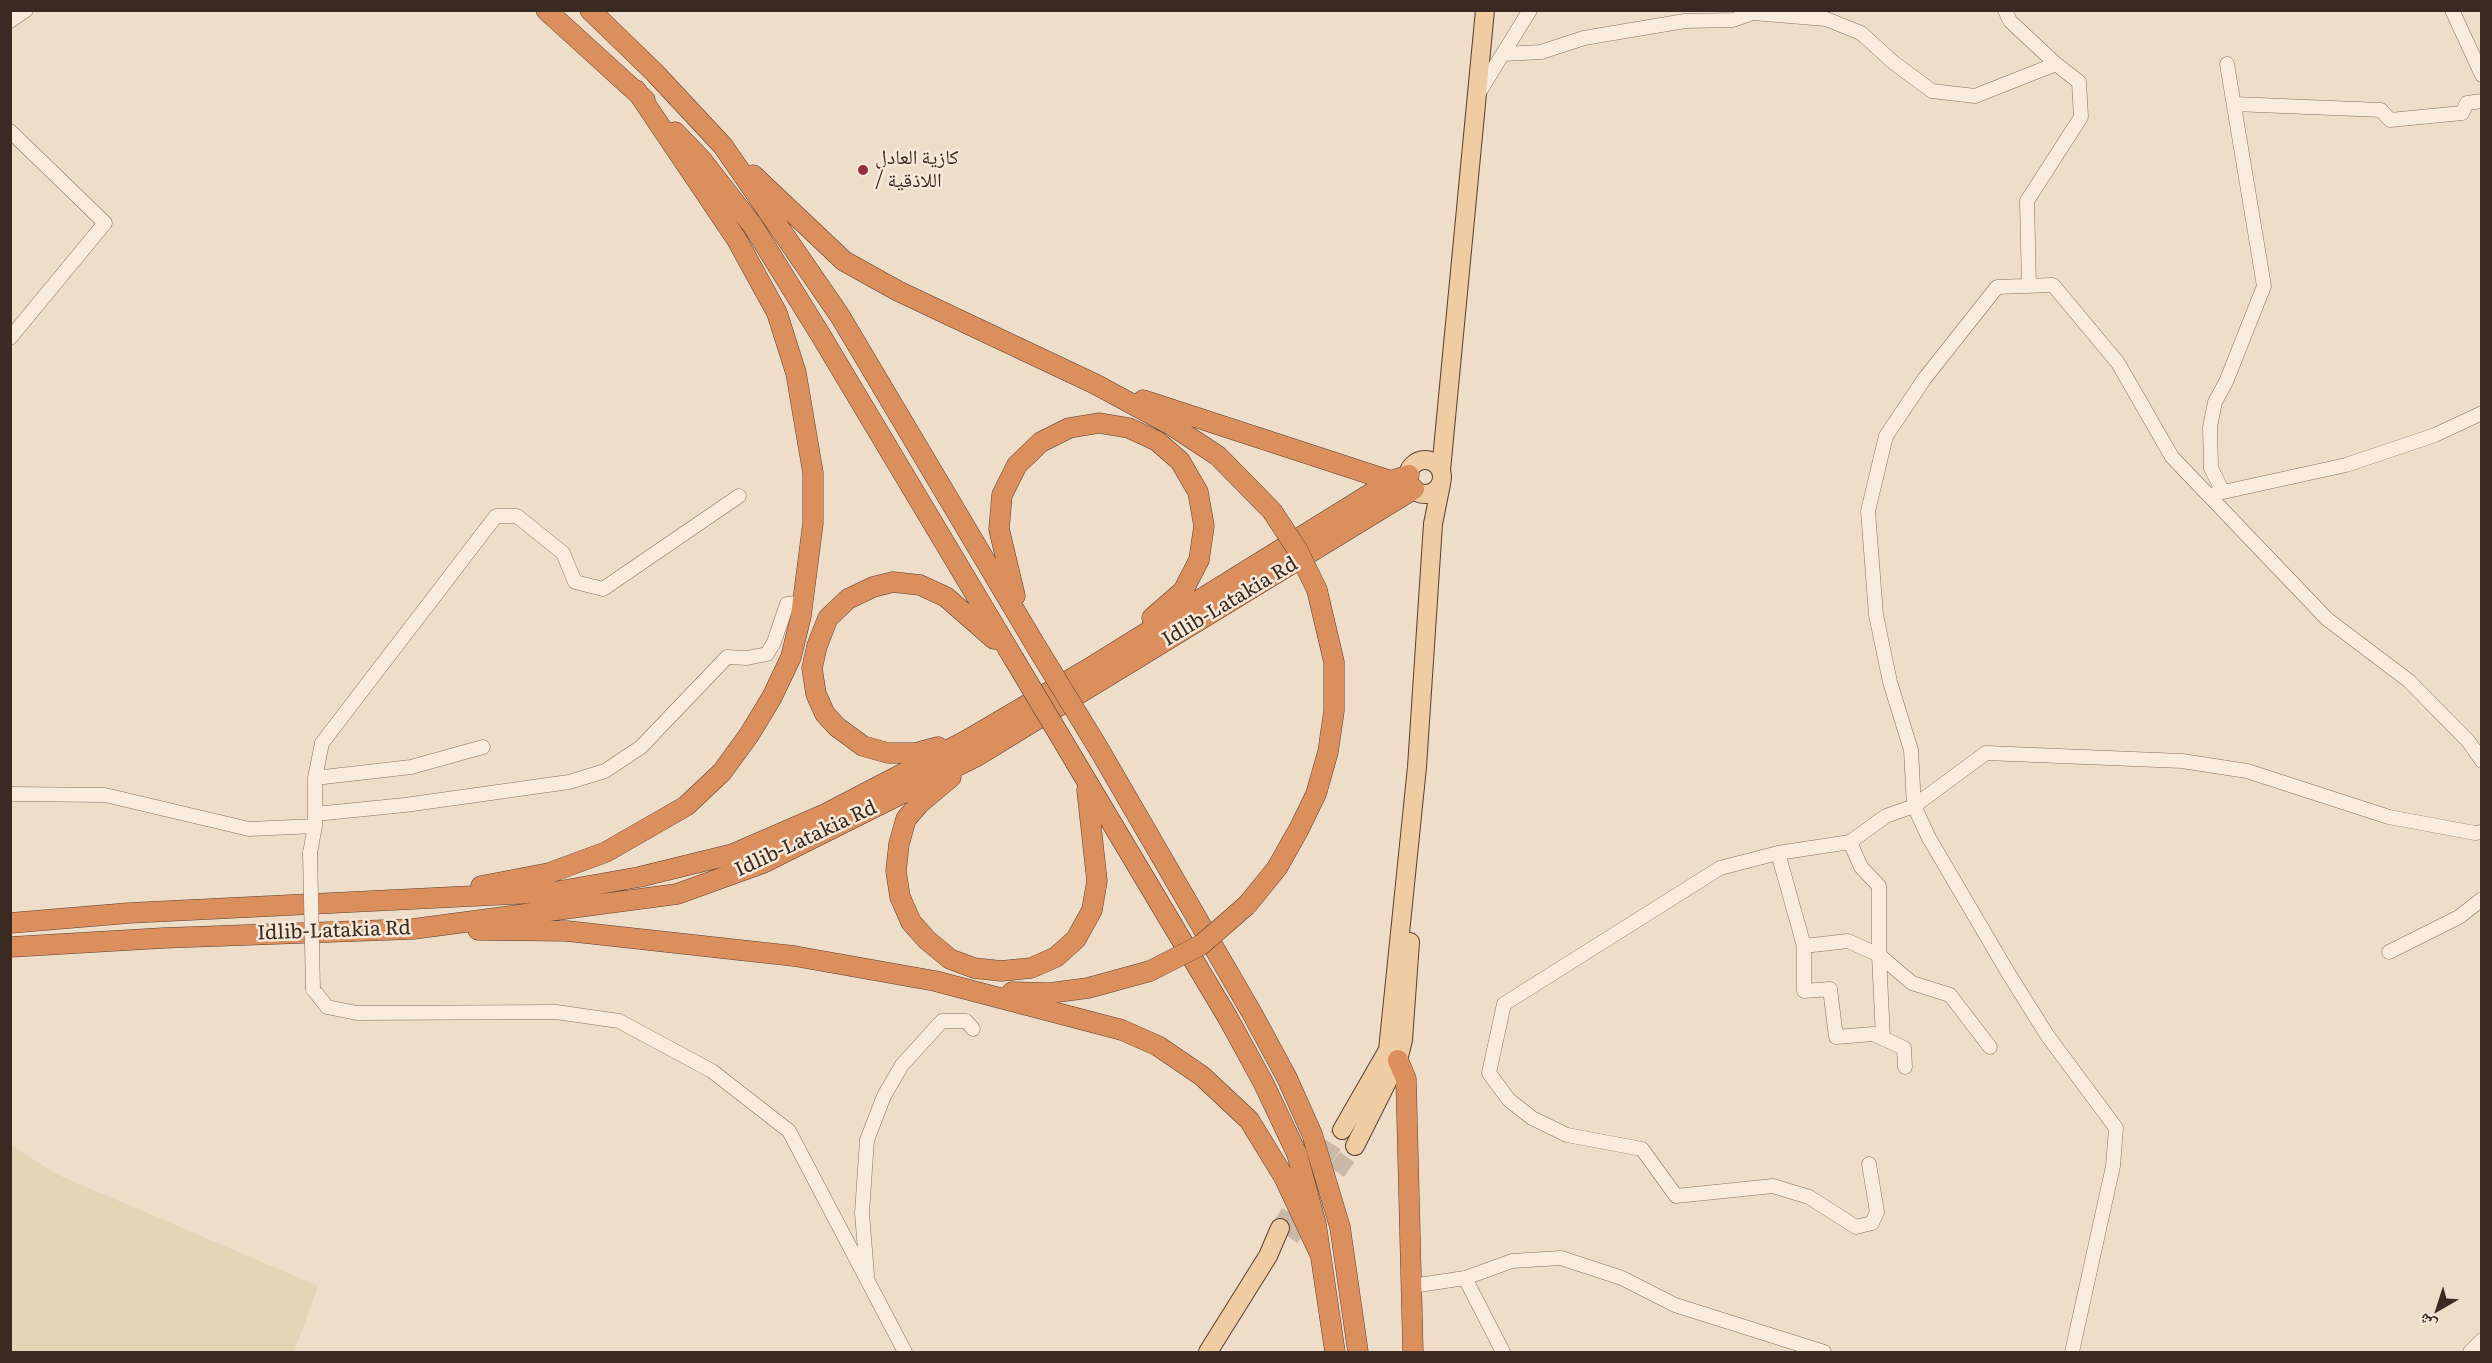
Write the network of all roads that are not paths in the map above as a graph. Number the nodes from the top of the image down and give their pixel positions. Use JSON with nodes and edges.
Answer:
{"nodes":[{"id":1,"x":26,"y":10,"type":"edge"},
{"id":2,"x":546,"y":10,"type":"edge"},
{"id":3,"x":590,"y":10,"type":"edge"},
{"id":4,"x":1485,"y":10,"type":"edge"},
{"id":5,"x":1530,"y":10,"type":"edge"},
{"id":6,"x":2005,"y":10,"type":"edge"},
{"id":7,"x":2452,"y":10,"type":"edge"},
{"id":8,"x":10,"y":21,"type":"edge"},
{"id":9,"x":1503,"y":54,"type":"junction"},
{"id":10,"x":2056,"y":64,"type":"junction"},
{"id":11,"x":2227,"y":64,"type":"dead end"},
{"id":12,"x":2481,"y":75,"type":"edge"},
{"id":13,"x":636,"y":90,"type":"junction"},
{"id":14,"x":1477,"y":96,"type":"junction"},
{"id":15,"x":2481,"y":101,"type":"edge"},
{"id":16,"x":2234,"y":104,"type":"junction"},
{"id":17,"x":10,"y":131,"type":"edge"},
{"id":18,"x":723,"y":146,"type":"junction"},
{"id":19,"x":2029,"y":286,"type":"junction"},
{"id":20,"x":10,"y":338,"type":"edge"},
{"id":21,"x":1095,"y":384,"type":"junction"},
{"id":22,"x":2481,"y":413,"type":"edge"},
{"id":23,"x":1443,"y":431,"type":"junction"},
{"id":24,"x":1441,"y":477,"type":"junction"},
{"id":25,"x":1411,"y":480,"type":"junction"},
{"id":26,"x":2223,"y":492,"type":"junction"},
{"id":27,"x":2207,"y":495,"type":"junction"},
{"id":28,"x":739,"y":496,"type":"dead end"},
{"id":29,"x":1433,"y":524,"type":"junction"},
{"id":30,"x":803,"y":603,"type":"junction"},
{"id":31,"x":1036,"y":646,"type":"junction"},
{"id":32,"x":1014,"y":658,"type":"junction"},
{"id":33,"x":1093,"y":666,"type":"junction"},
{"id":34,"x":483,"y":747,"type":"dead end"},
{"id":35,"x":972,"y":748,"type":"junction"},
{"id":36,"x":2481,"y":761,"type":"edge"},
{"id":37,"x":315,"y":778,"type":"junction"},
{"id":38,"x":1086,"y":781,"type":"junction"},
{"id":39,"x":10,"y":794,"type":"edge"},
{"id":40,"x":1914,"y":806,"type":"junction"},
{"id":41,"x":315,"y":820,"type":"junction"},
{"id":42,"x":2481,"y":832,"type":"edge"},
{"id":43,"x":1850,"y":842,"type":"junction"},
{"id":44,"x":1778,"y":852,"type":"junction"},
{"id":45,"x":2481,"y":899,"type":"edge"},
{"id":46,"x":405,"y":901,"type":"junction"},
{"id":47,"x":10,"y":923,"type":"edge"},
{"id":48,"x":413,"y":929,"type":"junction"},
{"id":49,"x":1804,"y":946,"type":"junction"},
{"id":50,"x":10,"y":948,"type":"edge"},
{"id":51,"x":2389,"y":952,"type":"dead end"},
{"id":52,"x":1879,"y":955,"type":"junction"},
{"id":53,"x":935,"y":981,"type":"junction"},
{"id":54,"x":973,"y":1029,"type":"dead end"},
{"id":55,"x":1882,"y":1038,"type":"junction"},
{"id":56,"x":1990,"y":1047,"type":"dead end"},
{"id":57,"x":1393,"y":1055,"type":"junction"},
{"id":58,"x":1905,"y":1067,"type":"dead end"},
{"id":59,"x":1342,"y":1131,"type":"tunnel mouth"},
{"id":60,"x":1355,"y":1146,"type":"tunnel mouth"},
{"id":61,"x":1869,"y":1164,"type":"dead end"},
{"id":62,"x":1285,"y":1233,"type":"tunnel mouth"},
{"id":63,"x":1320,"y":1254,"type":"junction"},
{"id":64,"x":1465,"y":1278,"type":"junction"},
{"id":65,"x":868,"y":1281,"type":"junction"},
{"id":66,"x":1412,"y":1286,"type":"junction"},
{"id":67,"x":2481,"y":1340,"type":"edge"},
{"id":68,"x":905,"y":1353,"type":"edge"},
{"id":69,"x":1208,"y":1353,"type":"edge"},
{"id":70,"x":1335,"y":1353,"type":"edge"},
{"id":71,"x":1358,"y":1353,"type":"edge"},
{"id":72,"x":1413,"y":1353,"type":"edge"},
{"id":73,"x":1503,"y":1353,"type":"edge"},
{"id":74,"x":1824,"y":1353,"type":"edge"},
{"id":75,"x":2072,"y":1353,"type":"edge"},
{"id":76,"x":2470,"y":1353,"type":"edge"}],
"edges":[{"from":1,"to":8,"type":"street"},
{"from":2,"to":13,"type":"highway"},
{"from":3,"to":18,"type":"highway"},
{"from":4,"to":14,"type":"main road"},
{"from":5,"to":9,"type":"street"},
{"from":6,"to":10,"type":"street"},
{"from":7,"to":12,"type":"street"},
{"from":9,"to":10,"type":"street"},
{"from":9,"to":14,"type":"street"},
{"from":10,"to":19,"type":"street"},
{"from":11,"to":16,"type":"street"},
{"from":13,"to":30,"type":"highway"},
{"from":13,"to":32,"type":"highway"},
{"from":14,"to":23,"type":"main road"},
{"from":15,"to":16,"type":"street"},
{"from":16,"to":26,"type":"street"},
{"from":17,"to":20,"type":"street"},
{"from":18,"to":21,"type":"highway"},
{"from":18,"to":31,"type":"highway"},
{"from":19,"to":27,"type":"street"},
{"from":19,"to":40,"type":"street"},
{"from":21,"to":25,"type":"highway"},
{"from":21,"to":53,"type":"highway","bridge":true},
{"from":22,"to":26,"type":"street"},
{"from":23,"to":24,"type":"main road"},
{"from":23,"to":25,"type":"main road"},
{"from":24,"to":25,"type":"main road"},
{"from":24,"to":25,"type":"main road"},
{"from":24,"to":29,"type":"main road"},
{"from":25,"to":29,"type":"main road"},
{"from":25,"to":33,"type":"highway","name":"Idlib-Latakia Rd"},
{"from":25,"to":35,"type":"highway","name":"Idlib-Latakia Rd"},
{"from":26,"to":27,"type":"street"},
{"from":27,"to":36,"type":"street"},
{"from":28,"to":37,"type":"street"},
{"from":29,"to":57,"type":"main road"},
{"from":30,"to":41,"type":"street"},
{"from":30,"to":46,"type":"highway"},
{"from":31,"to":33,"type":"highway"},
{"from":31,"to":71,"type":"highway","bridge":true},
{"from":32,"to":35,"type":"highway"},
{"from":32,"to":38,"type":"highway","bridge":true},
{"from":33,"to":35,"type":"highway","name":"Idlib-Latakia Rd"},
{"from":34,"to":37,"type":"street"},
{"from":35,"to":38,"type":"highway"},
{"from":35,"to":46,"type":"highway","name":"Idlib-Latakia Rd"},
{"from":35,"to":48,"type":"highway","name":"Idlib-Latakia Rd"},
{"from":37,"to":41,"type":"street"},
{"from":38,"to":63,"type":"highway"},
{"from":39,"to":41,"type":"street"},
{"from":40,"to":42,"type":"street"},
{"from":40,"to":43,"type":"street"},
{"from":40,"to":75,"type":"street"},
{"from":41,"to":65,"type":"street","bridge":true},
{"from":43,"to":44,"type":"street"},
{"from":43,"to":52,"type":"street"},
{"from":44,"to":49,"type":"street"},
{"from":44,"to":61,"type":"street"},
{"from":45,"to":51,"type":"street"},
{"from":46,"to":47,"type":"highway","name":"Idlib-Latakia Rd"},
{"from":48,"to":50,"type":"highway","name":"Idlib-Latakia Rd"},
{"from":48,"to":53,"type":"highway"},
{"from":49,"to":52,"type":"street"},
{"from":49,"to":55,"type":"street"},
{"from":52,"to":55,"type":"street"},
{"from":52,"to":56,"type":"street"},
{"from":53,"to":63,"type":"highway"},
{"from":54,"to":65,"type":"street"},
{"from":55,"to":58,"type":"street"},
{"from":57,"to":59,"type":"main road"},
{"from":57,"to":60,"type":"main road"},
{"from":57,"to":66,"type":"highway"},
{"from":62,"to":69,"type":"main road"},
{"from":63,"to":70,"type":"highway"},
{"from":64,"to":66,"type":"street"},
{"from":64,"to":73,"type":"street"},
{"from":64,"to":74,"type":"street"},
{"from":65,"to":68,"type":"street"},
{"from":66,"to":72,"type":"highway"},
{"from":67,"to":76,"type":"street"}]}
